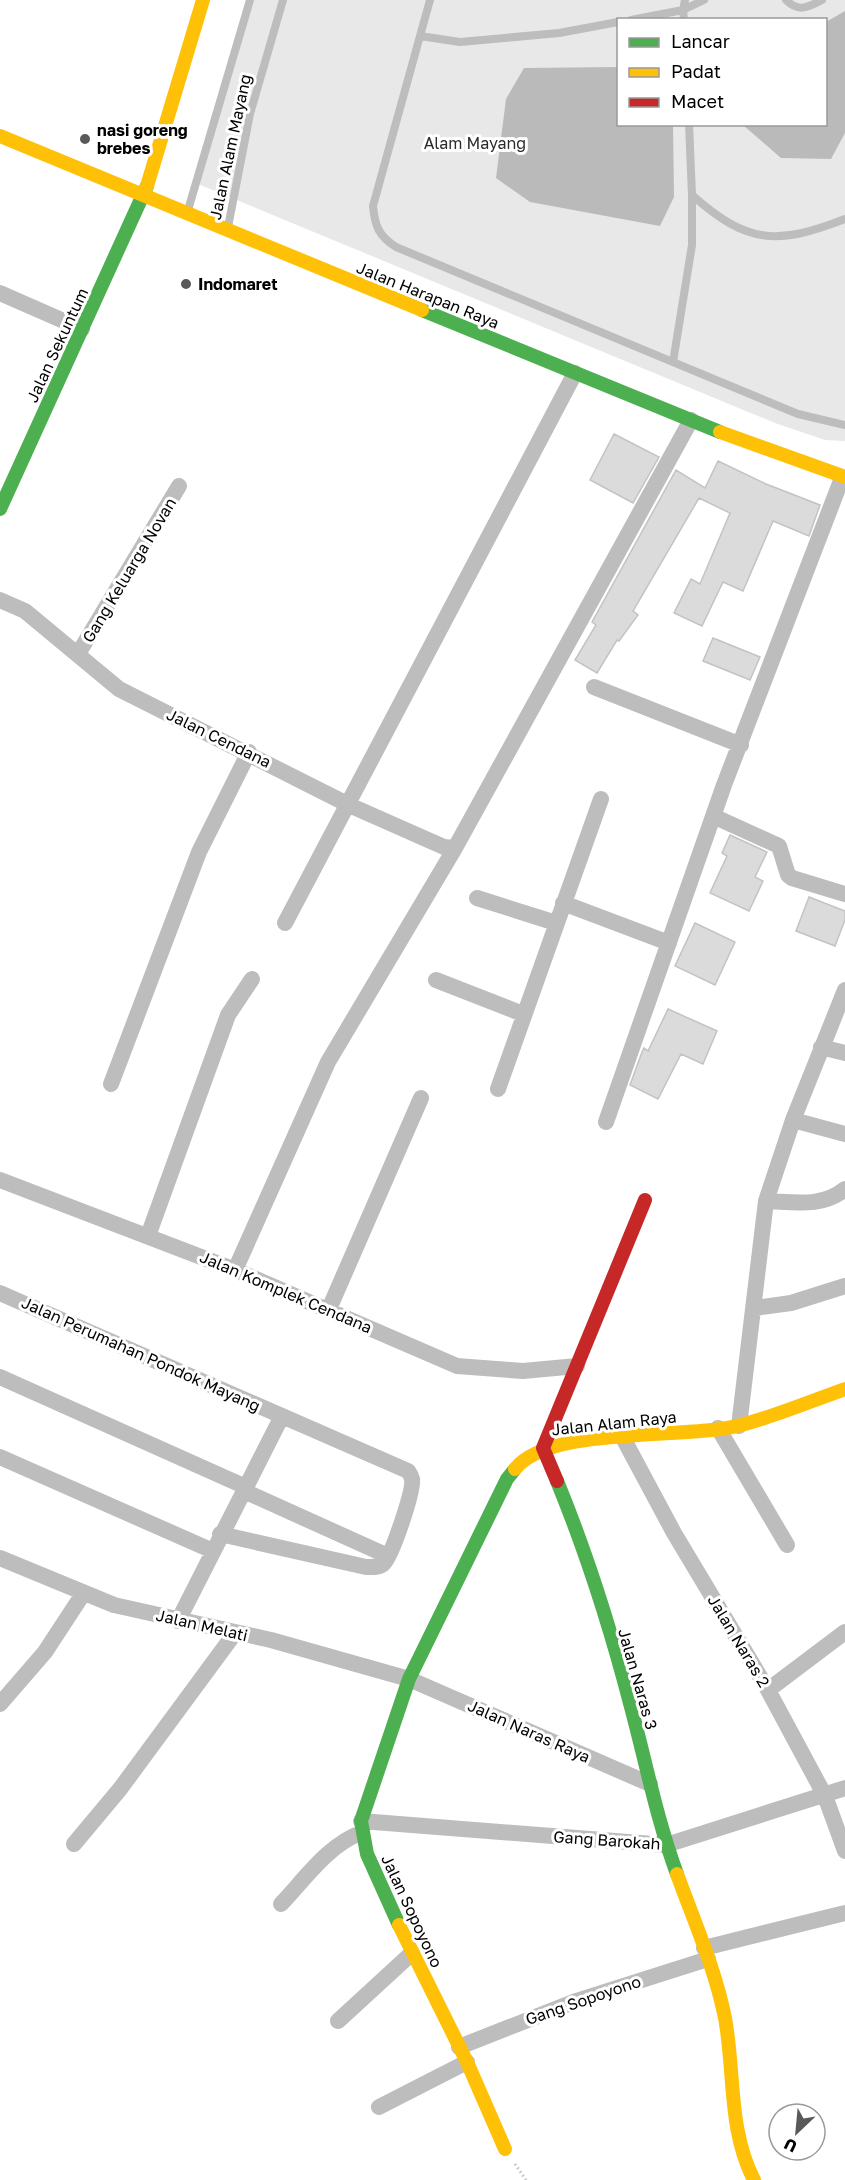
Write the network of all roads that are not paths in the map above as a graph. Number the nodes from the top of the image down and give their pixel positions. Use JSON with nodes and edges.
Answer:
{"nodes":[{"id":1,"x":203,"y":0,"type":"edge"},
{"id":2,"x":250,"y":0,"type":"edge"},
{"id":3,"x":283,"y":0,"type":"edge"},
{"id":4,"x":430,"y":0,"type":"edge"},
{"id":5,"x":686,"y":0,"type":"edge"},
{"id":6,"x":704,"y":0,"type":"edge"},
{"id":7,"x":786,"y":0,"type":"edge"},
{"id":8,"x":822,"y":0,"type":"edge"},
{"id":9,"x":683,"y":15,"type":"edge"},
{"id":10,"x":652,"y":18,"type":"edge"},
{"id":11,"x":617,"y":22,"type":"edge"},
{"id":12,"x":420,"y":36,"type":"junction"},
{"id":13,"x":689,"y":126,"type":"edge"},
{"id":14,"x":0,"y":136,"type":"edge"},
{"id":15,"x":144,"y":195,"type":"junction"},
{"id":16,"x":692,"y":195,"type":"junction"},
{"id":17,"x":187,"y":213,"type":"junction"},
{"id":18,"x":845,"y":219,"type":"edge"},
{"id":19,"x":228,"y":231,"type":"junction"},
{"id":20,"x":0,"y":292,"type":"edge"},
{"id":21,"x":82,"y":329,"type":"junction"},
{"id":22,"x":672,"y":362,"type":"junction"},
{"id":23,"x":575,"y":373,"type":"junction"},
{"id":24,"x":691,"y":420,"type":"junction"},
{"id":25,"x":845,"y":425,"type":"edge"},
{"id":26,"x":844,"y":478,"type":"edge"},
{"id":27,"x":179,"y":486,"type":"dead end"},
{"id":28,"x":0,"y":509,"type":"edge"},
{"id":29,"x":0,"y":600,"type":"edge"},
{"id":30,"x":78,"y":654,"type":"junction"},
{"id":31,"x":594,"y":687,"type":"dead end"},
{"id":32,"x":741,"y":745,"type":"junction"},
{"id":33,"x":249,"y":752,"type":"junction"},
{"id":34,"x":601,"y":799,"type":"dead end"},
{"id":35,"x":350,"y":805,"type":"junction"},
{"id":36,"x":713,"y":816,"type":"junction"},
{"id":37,"x":455,"y":848,"type":"junction"},
{"id":38,"x":845,"y":894,"type":"edge"},
{"id":39,"x":477,"y":898,"type":"dead end"},
{"id":40,"x":563,"y":903,"type":"junction"},
{"id":41,"x":285,"y":923,"type":"dead end"},
{"id":42,"x":556,"y":923,"type":"junction"},
{"id":43,"x":669,"y":943,"type":"junction"},
{"id":44,"x":252,"y":979,"type":"dead end"},
{"id":45,"x":436,"y":980,"type":"dead end"},
{"id":46,"x":845,"y":990,"type":"edge"},
{"id":47,"x":523,"y":1014,"type":"junction"},
{"id":48,"x":821,"y":1047,"type":"junction"},
{"id":49,"x":845,"y":1053,"type":"edge"},
{"id":50,"x":111,"y":1084,"type":"dead end"},
{"id":51,"x":498,"y":1089,"type":"dead end"},
{"id":52,"x":421,"y":1098,"type":"dead end"},
{"id":53,"x":793,"y":1120,"type":"junction"},
{"id":54,"x":606,"y":1122,"type":"dead end"},
{"id":55,"x":845,"y":1134,"type":"edge"},
{"id":56,"x":0,"y":1180,"type":"edge"},
{"id":57,"x":845,"y":1189,"type":"edge"},
{"id":58,"x":645,"y":1200,"type":"dead end"},
{"id":59,"x":766,"y":1201,"type":"junction"},
{"id":60,"x":148,"y":1236,"type":"junction"},
{"id":61,"x":235,"y":1270,"type":"junction"},
{"id":62,"x":845,"y":1286,"type":"edge"},
{"id":63,"x":0,"y":1293,"type":"edge"},
{"id":64,"x":755,"y":1308,"type":"junction"},
{"id":65,"x":329,"y":1309,"type":"junction"},
{"id":66,"x":577,"y":1366,"type":"junction"},
{"id":67,"x":0,"y":1377,"type":"edge"},
{"id":68,"x":845,"y":1389,"type":"edge"},
{"id":69,"x":282,"y":1416,"type":"junction"},
{"id":70,"x":739,"y":1426,"type":"junction"},
{"id":71,"x":717,"y":1428,"type":"junction"},
{"id":72,"x":622,"y":1436,"type":"junction"},
{"id":73,"x":543,"y":1448,"type":"junction"},
{"id":74,"x":0,"y":1457,"type":"edge"},
{"id":75,"x":245,"y":1489,"type":"junction"},
{"id":76,"x":220,"y":1534,"type":"junction"},
{"id":77,"x":787,"y":1545,"type":"dead end"},
{"id":78,"x":213,"y":1551,"type":"junction"},
{"id":79,"x":388,"y":1556,"type":"junction"},
{"id":80,"x":0,"y":1558,"type":"edge"},
{"id":81,"x":83,"y":1594,"type":"junction"},
{"id":82,"x":178,"y":1621,"type":"junction"},
{"id":83,"x":845,"y":1632,"type":"edge"},
{"id":84,"x":235,"y":1633,"type":"junction"},
{"id":85,"x":409,"y":1679,"type":"junction"},
{"id":86,"x":768,"y":1689,"type":"junction"},
{"id":87,"x":0,"y":1704,"type":"edge"},
{"id":88,"x":650,"y":1784,"type":"junction"},
{"id":89,"x":845,"y":1788,"type":"edge"},
{"id":90,"x":825,"y":1796,"type":"junction"},
{"id":91,"x":361,"y":1827,"type":"junction"},
{"id":92,"x":74,"y":1844,"type":"dead end"},
{"id":93,"x":666,"y":1845,"type":"junction"},
{"id":94,"x":845,"y":1851,"type":"edge"},
{"id":95,"x":280,"y":1904,"type":"dead end"},
{"id":96,"x":845,"y":1913,"type":"edge"},
{"id":97,"x":412,"y":1953,"type":"junction"},
{"id":98,"x":706,"y":1954,"type":"junction"},
{"id":99,"x":338,"y":2021,"type":"dead end"},
{"id":100,"x":459,"y":2047,"type":"junction"},
{"id":101,"x":467,"y":2062,"type":"junction"},
{"id":102,"x":379,"y":2107,"type":"dead end"},
{"id":103,"x":505,"y":2149,"type":"dead end"},
{"id":104,"x":754,"y":2180,"type":"edge"}],
"edges":[{"from":1,"to":15,"type":"street","name":"Jalan Sekuntum"},
{"from":2,"to":17,"type":"lane"},
{"from":3,"to":19,"type":"lane","name":"Jalan Alam Mayang"},
{"from":4,"to":12,"type":"lane"},
{"from":5,"to":9,"type":"lane"},
{"from":6,"to":9,"type":"lane"},
{"from":7,"to":8,"type":"lane"},
{"from":9,"to":10,"type":"lane"},
{"from":11,"to":12,"type":"lane"},
{"from":12,"to":22,"type":"lane"},
{"from":13,"to":16,"type":"lane"},
{"from":14,"to":15,"type":"street","name":"Jalan Harapan Raya"},
{"from":15,"to":17,"type":"street","name":"Jalan Harapan Raya"},
{"from":15,"to":21,"type":"street","name":"Jalan Sekuntum"},
{"from":16,"to":18,"type":"lane"},
{"from":16,"to":22,"type":"lane"},
{"from":17,"to":19,"type":"street","name":"Jalan Harapan Raya"},
{"from":19,"to":23,"type":"street","name":"Jalan Harapan Raya"},
{"from":20,"to":21,"type":"street"},
{"from":21,"to":28,"type":"street","name":"Jalan Sekuntum"},
{"from":22,"to":25,"type":"lane"},
{"from":23,"to":24,"type":"street","name":"Jalan Harapan Raya"},
{"from":23,"to":35,"type":"street"},
{"from":24,"to":26,"type":"street","name":"Jalan Harapan Raya"},
{"from":24,"to":37,"type":"street"},
{"from":26,"to":32,"type":"street"},
{"from":27,"to":30,"type":"street","name":"Gang Keluarga Novan"},
{"from":29,"to":30,"type":"street","name":"Jalan Cendana"},
{"from":30,"to":33,"type":"street","name":"Jalan Cendana"},
{"from":31,"to":32,"type":"street"},
{"from":32,"to":36,"type":"street"},
{"from":33,"to":35,"type":"street","name":"Jalan Cendana"},
{"from":33,"to":50,"type":"street"},
{"from":34,"to":40,"type":"street"},
{"from":35,"to":37,"type":"street","name":"Jalan Cendana"},
{"from":35,"to":41,"type":"street"},
{"from":36,"to":38,"type":"street"},
{"from":36,"to":43,"type":"street"},
{"from":37,"to":61,"type":"street"},
{"from":39,"to":42,"type":"street"},
{"from":40,"to":42,"type":"street"},
{"from":40,"to":43,"type":"street"},
{"from":42,"to":47,"type":"street"},
{"from":43,"to":54,"type":"street"},
{"from":44,"to":60,"type":"street"},
{"from":45,"to":47,"type":"street"},
{"from":46,"to":48,"type":"street"},
{"from":47,"to":51,"type":"street"},
{"from":48,"to":49,"type":"street"},
{"from":48,"to":53,"type":"street"},
{"from":52,"to":65,"type":"street"},
{"from":53,"to":55,"type":"street"},
{"from":53,"to":59,"type":"street"},
{"from":56,"to":60,"type":"street","name":"Jalan Komplek Cendana"},
{"from":57,"to":59,"type":"street"},
{"from":58,"to":66,"type":"street"},
{"from":59,"to":64,"type":"street"},
{"from":60,"to":61,"type":"street","name":"Jalan Komplek Cendana"},
{"from":61,"to":65,"type":"street","name":"Jalan Komplek Cendana"},
{"from":62,"to":64,"type":"street"},
{"from":63,"to":69,"type":"street","name":"Jalan Perumahan Pondok Mayang"},
{"from":64,"to":70,"type":"street"},
{"from":65,"to":66,"type":"street","name":"Jalan Komplek Cendana"},
{"from":66,"to":73,"type":"street"},
{"from":67,"to":75,"type":"street"},
{"from":68,"to":70,"type":"street","name":"Jalan Alam Raya"},
{"from":69,"to":75,"type":"street","name":"Jalan Perumahan Pondok Mayang"},
{"from":69,"to":79,"type":"street","name":"Jalan Perumahan Pondok Mayang"},
{"from":70,"to":71,"type":"street","name":"Jalan Alam Raya"},
{"from":71,"to":72,"type":"street","name":"Jalan Alam Raya"},
{"from":71,"to":77,"type":"street"},
{"from":72,"to":73,"type":"street","name":"Jalan Alam Raya"},
{"from":72,"to":86,"type":"street","name":"Jalan Naras 2"},
{"from":73,"to":85,"type":"street","name":"Jalan Alam Raya"},
{"from":73,"to":88,"type":"street","name":"Jalan Naras 3"},
{"from":74,"to":78,"type":"street"},
{"from":75,"to":76,"type":"street","name":"Jalan Perumahan Pondok Mayang"},
{"from":75,"to":79,"type":"street"},
{"from":76,"to":78,"type":"street","name":"Jalan Perumahan Pondok Mayang"},
{"from":76,"to":79,"type":"street"},
{"from":78,"to":82,"type":"street","name":"Jalan Perumahan Pondok Mayang"},
{"from":80,"to":81,"type":"street","name":"Jalan Melati"},
{"from":81,"to":82,"type":"street","name":"Jalan Melati"},
{"from":81,"to":87,"type":"street"},
{"from":82,"to":84,"type":"street","name":"Jalan Melati"},
{"from":83,"to":86,"type":"street"},
{"from":84,"to":85,"type":"street","name":"Jalan Melati"},
{"from":84,"to":92,"type":"street"},
{"from":85,"to":88,"type":"street","name":"Jalan Naras Raya"},
{"from":85,"to":91,"type":"street"},
{"from":86,"to":90,"type":"street","name":"Jalan Naras 2"},
{"from":88,"to":93,"type":"street","name":"Jalan Naras 3"},
{"from":89,"to":90,"type":"street","name":"Gang Barokah"},
{"from":90,"to":93,"type":"street","name":"Gang Barokah"},
{"from":90,"to":94,"type":"street","name":"Jalan Naras 2"},
{"from":91,"to":93,"type":"street","name":"Gang Barokah"},
{"from":91,"to":95,"type":"street"},
{"from":91,"to":97,"type":"street","name":"Jalan Sopoyono"},
{"from":93,"to":98,"type":"street","name":"Jalan Naras 3"},
{"from":96,"to":98,"type":"street","name":"Gang Sopoyono"},
{"from":97,"to":99,"type":"street"},
{"from":97,"to":100,"type":"street","name":"Jalan Sopoyono"},
{"from":98,"to":100,"type":"street","name":"Gang Sopoyono"},
{"from":98,"to":104,"type":"street","name":"Jalan Naras 3"},
{"from":100,"to":101,"type":"street","name":"Jalan Sopoyono"},
{"from":101,"to":102,"type":"street"},
{"from":101,"to":103,"type":"street","name":"Jalan Sopoyono"}]}
